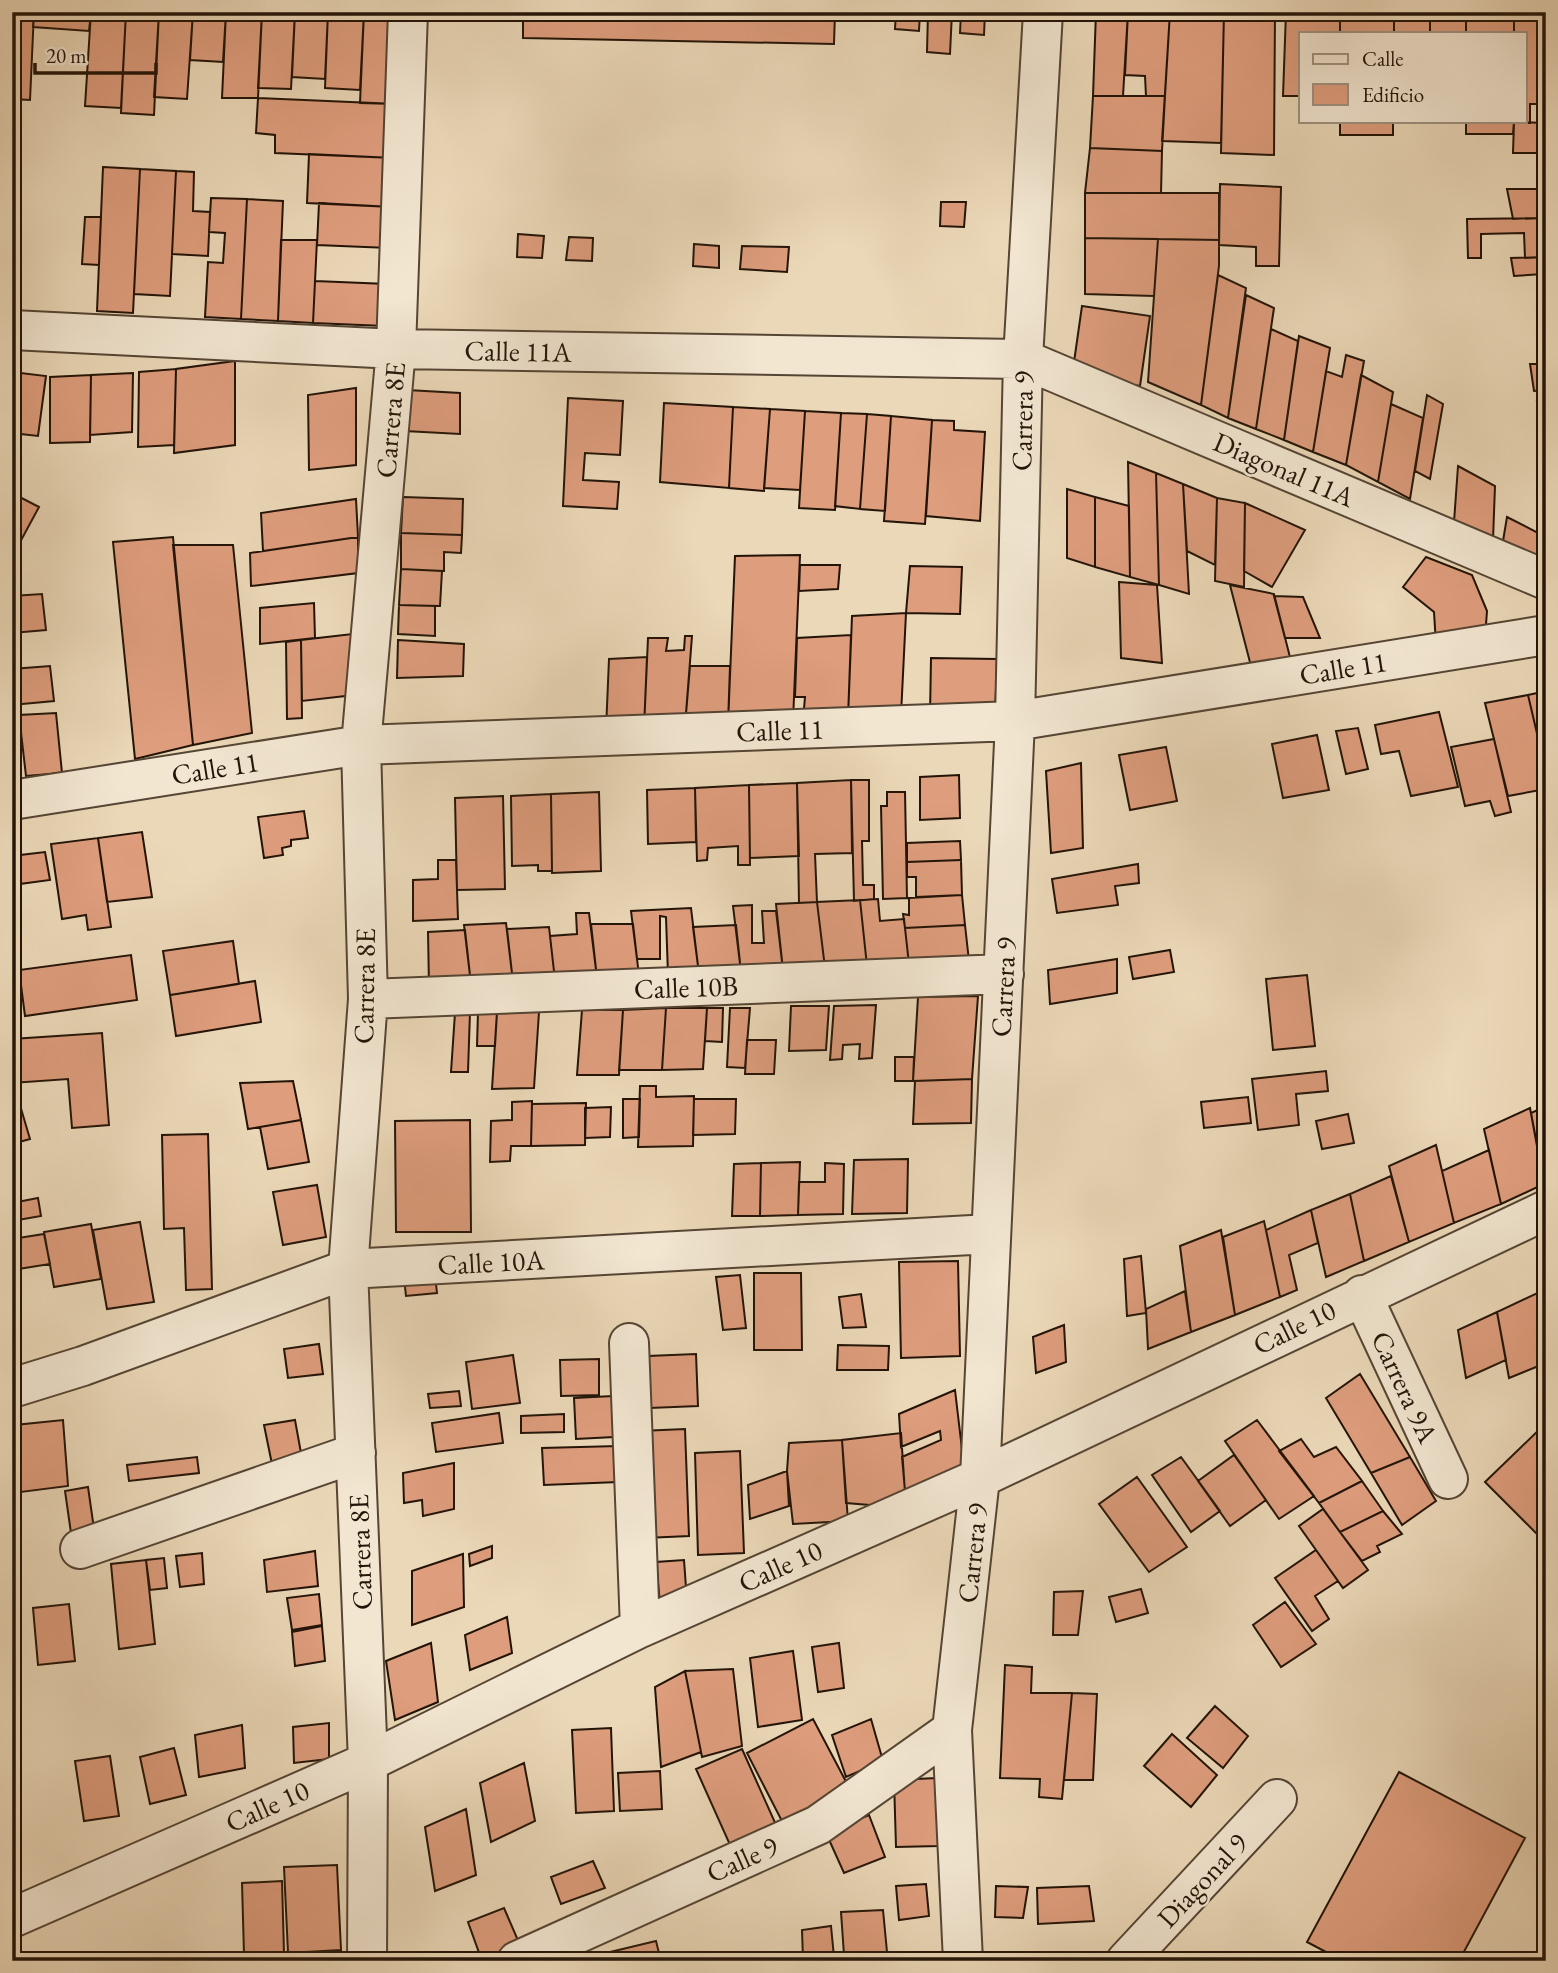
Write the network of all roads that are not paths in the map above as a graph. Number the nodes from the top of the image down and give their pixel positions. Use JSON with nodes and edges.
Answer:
{"nodes":[{"id":1,"x":408,"y":12,"type":"edge"},
{"id":2,"x":1043,"y":12,"type":"edge"},
{"id":3,"x":12,"y":330,"type":"edge"},
{"id":4,"x":396,"y":349,"type":"junction"},
{"id":5,"x":1023,"y":359,"type":"junction"},
{"id":6,"x":1546,"y":580,"type":"edge"},
{"id":7,"x":1546,"y":635,"type":"edge"},
{"id":8,"x":1015,"y":721,"type":"junction"},
{"id":9,"x":361,"y":745,"type":"junction"},
{"id":10,"x":12,"y":800,"type":"edge"},
{"id":11,"x":1004,"y":974,"type":"junction"},
{"id":12,"x":368,"y":999,"type":"junction"},
{"id":13,"x":1546,"y":1210,"type":"edge"},
{"id":14,"x":990,"y":1234,"type":"junction"},
{"id":15,"x":348,"y":1269,"type":"junction"},
{"id":16,"x":1362,"y":1295,"type":"junction"},
{"id":17,"x":629,"y":1343,"type":"dead end"},
{"id":18,"x":12,"y":1388,"type":"edge"},
{"id":19,"x":356,"y":1453,"type":"junction"},
{"id":20,"x":980,"y":1478,"type":"junction"},
{"id":21,"x":1448,"y":1479,"type":"dead end"},
{"id":22,"x":80,"y":1549,"type":"dead end"},
{"id":23,"x":640,"y":1628,"type":"junction"},
{"id":24,"x":952,"y":1730,"type":"junction"},
{"id":25,"x":368,"y":1762,"type":"junction"},
{"id":26,"x":1278,"y":1800,"type":"dead end"},
{"id":27,"x":12,"y":1918,"type":"edge"},
{"id":28,"x":367,"y":1961,"type":"edge"},
{"id":29,"x":517,"y":1961,"type":"edge"},
{"id":30,"x":963,"y":1961,"type":"edge"},
{"id":31,"x":1126,"y":1961,"type":"edge"}],
"edges":[{"from":1,"to":4,"type":"street","name":"Carrera 8E"},
{"from":2,"to":5,"type":"street","name":"Carrera 9"},
{"from":3,"to":4,"type":"street","name":"Calle 11A"},
{"from":4,"to":5,"type":"street","name":"Calle 11A"},
{"from":4,"to":9,"type":"street","name":"Carrera 8E"},
{"from":5,"to":6,"type":"street","name":"Diagonal 11A"},
{"from":5,"to":8,"type":"street","name":"Carrera 9"},
{"from":7,"to":8,"type":"street","name":"Calle 11"},
{"from":8,"to":9,"type":"street","name":"Calle 11"},
{"from":8,"to":11,"type":"street","name":"Carrera 9"},
{"from":9,"to":10,"type":"street","name":"Calle 11"},
{"from":9,"to":12,"type":"street","name":"Carrera 8E"},
{"from":11,"to":12,"type":"street","name":"Calle 10B"},
{"from":11,"to":14,"type":"street","name":"Carrera 9"},
{"from":12,"to":15,"type":"street","name":"Carrera 8E"},
{"from":13,"to":16,"type":"street","name":"Calle 10"},
{"from":14,"to":15,"type":"street","name":"Calle 10A"},
{"from":14,"to":20,"type":"street","name":"Carrera 9"},
{"from":15,"to":18,"type":"street","name":"Calle 10A"},
{"from":15,"to":19,"type":"street","name":"Carrera 8E"},
{"from":16,"to":20,"type":"street","name":"Calle 10"},
{"from":16,"to":21,"type":"street","name":"Carrera 9A"},
{"from":17,"to":23,"type":"street"},
{"from":19,"to":22,"type":"street"},
{"from":19,"to":25,"type":"street","name":"Carrera 8E"},
{"from":20,"to":23,"type":"street","name":"Calle 10"},
{"from":20,"to":24,"type":"street","name":"Carrera 9"},
{"from":23,"to":25,"type":"street","name":"Calle 10"},
{"from":24,"to":29,"type":"street","name":"Calle 9"},
{"from":24,"to":30,"type":"street","name":"Carrera 9"},
{"from":25,"to":27,"type":"street","name":"Calle 10"},
{"from":25,"to":28,"type":"street","name":"Carrera 8E"},
{"from":26,"to":31,"type":"street","name":"Diagonal 9"}]}
